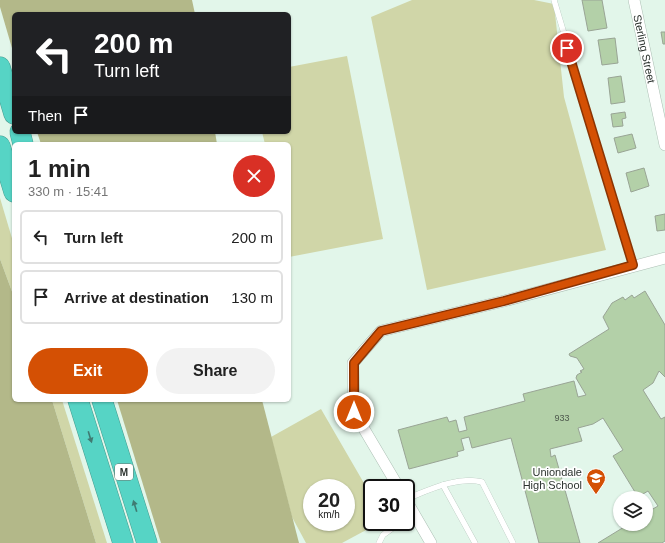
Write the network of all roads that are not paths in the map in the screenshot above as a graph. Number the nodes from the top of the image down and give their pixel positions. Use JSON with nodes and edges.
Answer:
{"nodes":[{"id":1,"x":554,"y":0,"type":"edge"},
{"id":2,"x":634,"y":0,"type":"edge"},
{"id":3,"x":0,"y":67,"type":"edge"},
{"id":4,"x":12,"y":107,"type":"edge"},
{"id":5,"x":665,"y":144,"type":"edge"},
{"id":6,"x":0,"y":146,"type":"edge"},
{"id":7,"x":12,"y":185,"type":"edge"},
{"id":8,"x":665,"y":258,"type":"edge"},
{"id":9,"x":633,"y":265,"type":"junction"},
{"id":10,"x":79,"y":402,"type":"edge"},
{"id":11,"x":103,"y":402,"type":"edge"},
{"id":12,"x":394,"y":479,"type":"edge"},
{"id":13,"x":443,"y":486,"type":"junction"},
{"id":14,"x":415,"y":497,"type":"edge"},
{"id":15,"x":415,"y":522,"type":"edge"},
{"id":16,"x":389,"y":531,"type":"edge"},
{"id":17,"x":123,"y":543,"type":"edge"},
{"id":18,"x":147,"y":543,"type":"edge"},
{"id":19,"x":379,"y":543,"type":"edge"},
{"id":20,"x":431,"y":543,"type":"edge"},
{"id":21,"x":475,"y":543,"type":"edge"},
{"id":22,"x":513,"y":543,"type":"edge"}],
"edges":[{"from":1,"to":9,"type":"lane"},
{"from":2,"to":5,"type":"street","name":"Sterling Street"},
{"from":3,"to":4,"type":"highway"},
{"from":6,"to":7,"type":"highway"},
{"from":8,"to":9,"type":"street"},
{"from":9,"to":12,"type":"street"},
{"from":10,"to":17,"type":"highway","number":"M","one_way":true},
{"from":18,"to":11,"type":"highway","number":"M","one_way":true},
{"from":13,"to":14,"type":"lane"},
{"from":13,"to":21,"type":"lane"},
{"from":13,"to":22,"type":"lane"},
{"from":15,"to":20,"type":"street"},
{"from":16,"to":19,"type":"lane"}]}
